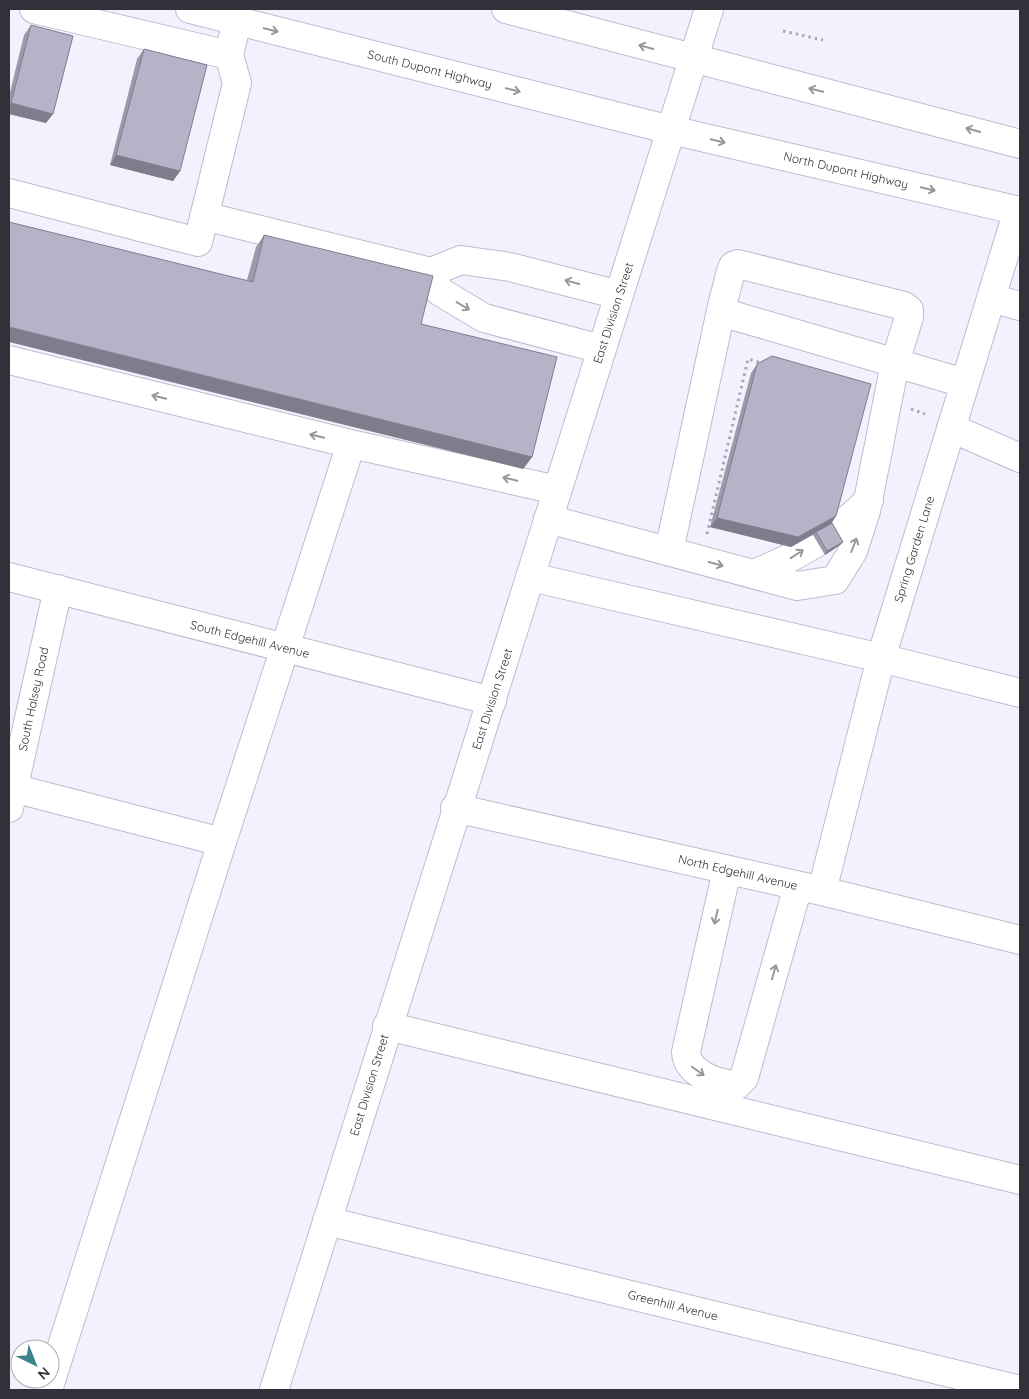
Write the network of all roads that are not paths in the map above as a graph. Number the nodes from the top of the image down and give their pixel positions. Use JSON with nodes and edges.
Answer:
{"nodes":[{"id":1,"x":34,"y":9,"type":"edge"},
{"id":2,"x":190,"y":9,"type":"edge"},
{"id":3,"x":506,"y":9,"type":"edge"},
{"id":4,"x":709,"y":9,"type":"edge"},
{"id":5,"x":237,"y":21,"type":"junction"},
{"id":6,"x":229,"y":56,"type":"junction"},
{"id":7,"x":693,"y":59,"type":"junction"},
{"id":8,"x":671,"y":130,"type":"junction"},
{"id":9,"x":1020,"y":144,"type":"edge"},
{"id":10,"x":9,"y":193,"type":"edge"},
{"id":11,"x":1019,"y":210,"type":"edge"},
{"id":12,"x":204,"y":216,"type":"junction"},
{"id":13,"x":430,"y":272,"type":"junction"},
{"id":14,"x":619,"y":295,"type":"junction"},
{"id":15,"x":991,"y":298,"type":"junction"},
{"id":16,"x":722,"y":306,"type":"junction"},
{"id":17,"x":1020,"y":306,"type":"edge"},
{"id":18,"x":601,"y":349,"type":"junction"},
{"id":19,"x":9,"y":360,"type":"edge"},
{"id":20,"x":895,"y":363,"type":"junction"},
{"id":21,"x":964,"y":383,"type":"junction"},
{"id":22,"x":951,"y":428,"type":"junction"},
{"id":23,"x":351,"y":444,"type":"junction"},
{"id":24,"x":1020,"y":458,"type":"edge"},
{"id":25,"x":557,"y":490,"type":"junction"},
{"id":26,"x":868,"y":500,"type":"junction"},
{"id":27,"x":548,"y":519,"type":"junction"},
{"id":28,"x":669,"y":551,"type":"junction"},
{"id":29,"x":753,"y":574,"type":"junction"},
{"id":30,"x":9,"y":577,"type":"edge"},
{"id":31,"x":531,"y":577,"type":"junction"},
{"id":32,"x":58,"y":589,"type":"junction"},
{"id":33,"x":284,"y":648,"type":"junction"},
{"id":34,"x":881,"y":658,"type":"junction"},
{"id":35,"x":1020,"y":693,"type":"edge"},
{"id":36,"x":492,"y":701,"type":"junction"},
{"id":37,"x":10,"y":795,"type":"edge"},
{"id":38,"x":455,"y":808,"type":"junction"},
{"id":39,"x":222,"y":842,"type":"junction"},
{"id":40,"x":727,"y":870,"type":"junction"},
{"id":41,"x":810,"y":888,"type":"junction"},
{"id":42,"x":1020,"y":940,"type":"edge"},
{"id":43,"x":387,"y":1026,"type":"junction"},
{"id":44,"x":1020,"y":1180,"type":"edge"},
{"id":45,"x":326,"y":1221,"type":"junction"},
{"id":46,"x":48,"y":1390,"type":"edge"},
{"id":47,"x":274,"y":1390,"type":"edge"},
{"id":48,"x":1020,"y":1390,"type":"edge"}],
"edges":[{"from":1,"to":6,"type":"main road"},
{"from":2,"to":5,"type":"main road","name":"South Dupont Highway"},
{"from":7,"to":3,"type":"main road","one_way":true},
{"from":4,"to":7,"type":"main road","name":"East Division Street"},
{"from":5,"to":6,"type":"main road"},
{"from":5,"to":8,"type":"main road","name":"South Dupont Highway","one_way":true},
{"from":6,"to":12,"type":"main road"},
{"from":7,"to":8,"type":"main road","name":"East Division Street"},
{"from":9,"to":7,"type":"main road","one_way":true},
{"from":8,"to":11,"type":"main road","name":"North Dupont Highway","one_way":true},
{"from":8,"to":14,"type":"main road","name":"East Division Street"},
{"from":10,"to":12,"type":"main road"},
{"from":11,"to":15,"type":"main road","name":"Spring Garden Lane"},
{"from":12,"to":13,"type":"main road"},
{"from":14,"to":13,"type":"main road","one_way":true},
{"from":13,"to":18,"type":"main road","one_way":true},
{"from":14,"to":18,"type":"main road","name":"East Division Street"},
{"from":15,"to":17,"type":"main road"},
{"from":15,"to":21,"type":"main road","name":"Spring Garden Lane"},
{"from":16,"to":20,"type":"main road"},
{"from":16,"to":20,"type":"main road"},
{"from":16,"to":28,"type":"main road"},
{"from":18,"to":25,"type":"main road","name":"East Division Street"},
{"from":23,"to":19,"type":"main road","one_way":true},
{"from":20,"to":21,"type":"main road"},
{"from":20,"to":26,"type":"main road"},
{"from":21,"to":22,"type":"main road","name":"Spring Garden Lane"},
{"from":22,"to":24,"type":"main road"},
{"from":22,"to":34,"type":"main road","name":"Spring Garden Lane"},
{"from":25,"to":23,"type":"main road","one_way":true},
{"from":23,"to":33,"type":"main road"},
{"from":25,"to":27,"type":"main road","name":"East Division Street"},
{"from":29,"to":26,"type":"main road","one_way":true},
{"from":29,"to":26,"type":"main road","one_way":true},
{"from":27,"to":28,"type":"main road"},
{"from":27,"to":31,"type":"main road","name":"East Division Street"},
{"from":28,"to":29,"type":"main road","one_way":true},
{"from":30,"to":32,"type":"main road","name":"South Edgehill Avenue"},
{"from":31,"to":34,"type":"main road"},
{"from":31,"to":36,"type":"main road","name":"East Division Street"},
{"from":32,"to":33,"type":"main road","name":"South Edgehill Avenue"},
{"from":32,"to":37,"type":"main road","name":"South Halsey Road"},
{"from":33,"to":36,"type":"main road","name":"South Edgehill Avenue"},
{"from":33,"to":39,"type":"main road"},
{"from":34,"to":35,"type":"main road"},
{"from":34,"to":41,"type":"main road","name":"Spring Garden Lane"},
{"from":36,"to":38,"type":"main road","name":"East Division Street"},
{"from":37,"to":39,"type":"main road"},
{"from":38,"to":40,"type":"main road","name":"North Edgehill Avenue"},
{"from":38,"to":43,"type":"main road","name":"East Division Street"},
{"from":39,"to":46,"type":"main road"},
{"from":40,"to":41,"type":"main road","name":"North Edgehill Avenue"},
{"from":40,"to":41,"type":"main road","name":"Spring Garden Lane","one_way":true},
{"from":41,"to":42,"type":"main road","name":"North Edgehill Avenue"},
{"from":43,"to":44,"type":"main road"},
{"from":43,"to":45,"type":"main road","name":"East Division Street"},
{"from":45,"to":47,"type":"main road","name":"East Division Street"},
{"from":45,"to":48,"type":"main road","name":"Greenhill Avenue"}]}
